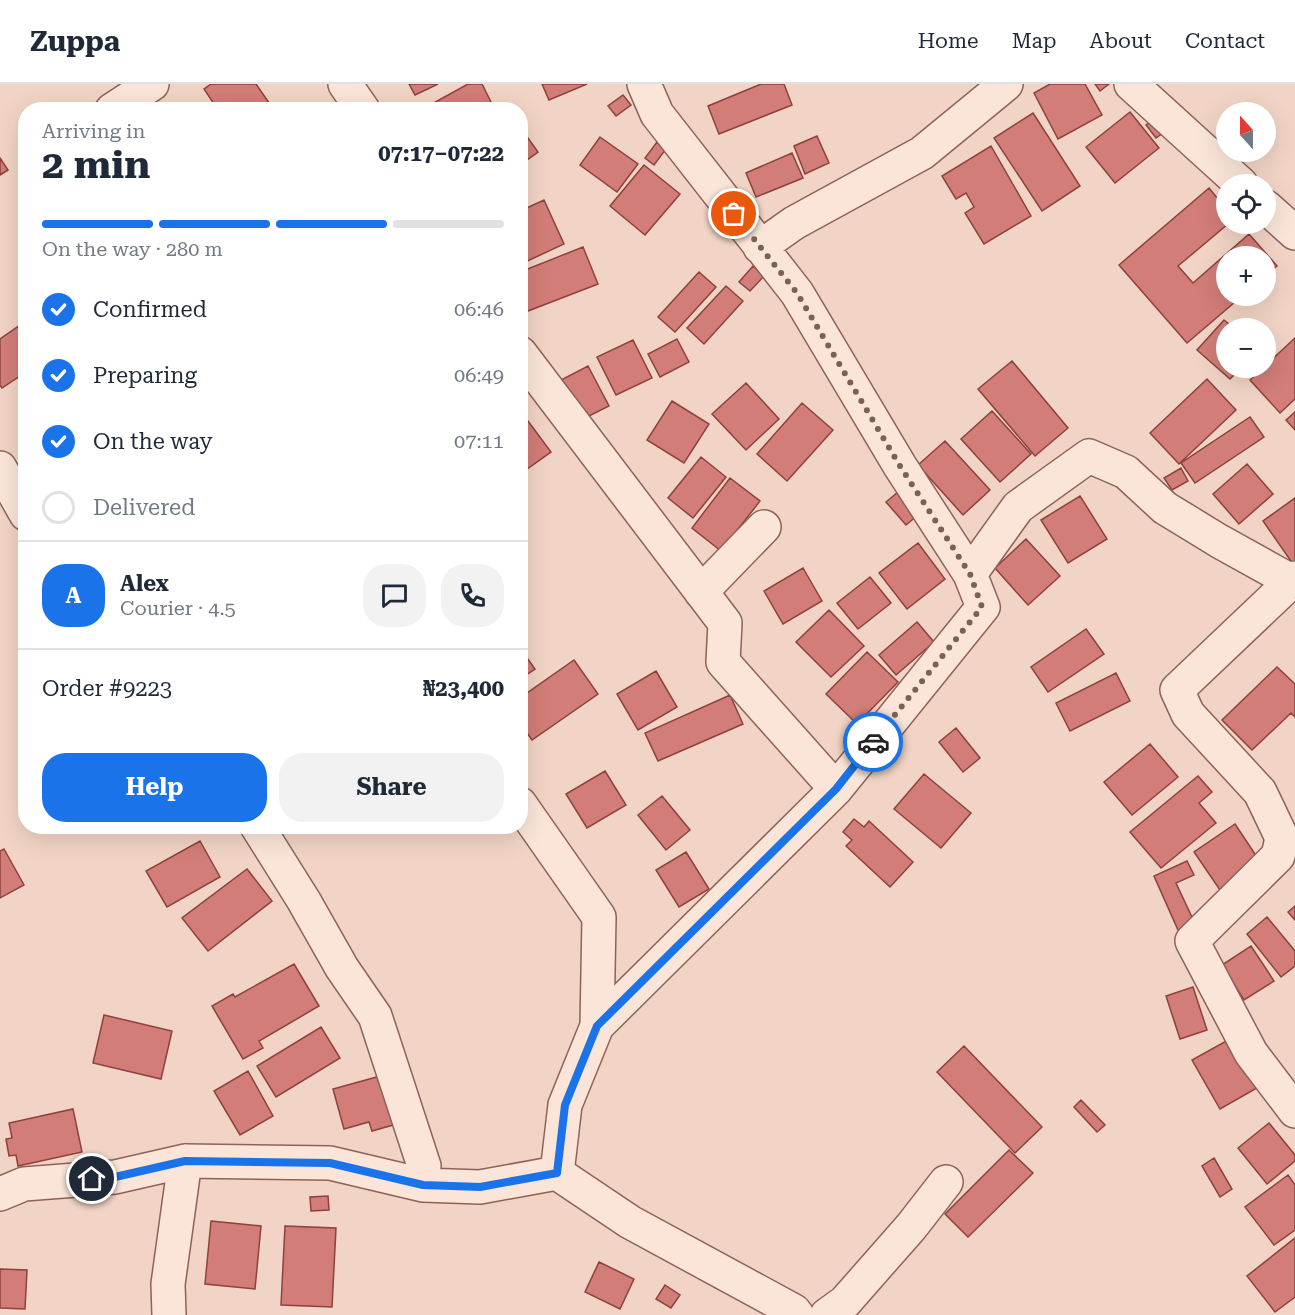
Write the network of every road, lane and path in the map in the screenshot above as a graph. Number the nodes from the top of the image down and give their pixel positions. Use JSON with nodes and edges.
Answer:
{"nodes":[{"id":1,"x":152,"y":84,"type":"edge"},
{"id":2,"x":345,"y":84,"type":"edge"},
{"id":3,"x":644,"y":84,"type":"edge"},
{"id":4,"x":1006,"y":84,"type":"edge"},
{"id":5,"x":1131,"y":84,"type":"edge"},
{"id":6,"x":124,"y":102,"type":"edge"},
{"id":7,"x":357,"y":102,"type":"edge"},
{"id":8,"x":1230,"y":174,"type":"edge"},
{"id":9,"x":1276,"y":216,"type":"edge"},
{"id":10,"x":1295,"y":233,"type":"edge"},
{"id":11,"x":759,"y":247,"type":"junction"},
{"id":12,"x":528,"y":364,"type":"edge"},
{"id":13,"x":0,"y":468,"type":"edge"},
{"id":14,"x":18,"y":500,"type":"edge"},
{"id":15,"x":764,"y":527,"type":"dead end"},
{"id":16,"x":970,"y":574,"type":"junction"},
{"id":17,"x":1293,"y":579,"type":"edge"},
{"id":18,"x":701,"y":592,"type":"junction"},
{"id":19,"x":836,"y":789,"type":"junction"},
{"id":20,"x":528,"y":816,"type":"edge"},
{"id":21,"x":262,"y":834,"type":"edge"},
{"id":22,"x":597,"y":1026,"type":"junction"},
{"id":23,"x":1295,"y":1111,"type":"edge"},
{"id":24,"x":185,"y":1161,"type":"junction"},
{"id":25,"x":557,"y":1173,"type":"junction"},
{"id":26,"x":946,"y":1182,"type":"dead end"},
{"id":27,"x":423,"y":1185,"type":"junction"},
{"id":28,"x":0,"y":1194,"type":"edge"},
{"id":29,"x":169,"y":1315,"type":"edge"},
{"id":30,"x":798,"y":1315,"type":"edge"},
{"id":31,"x":827,"y":1315,"type":"edge"}],
"edges":[{"from":1,"to":6,"type":"street"},
{"from":2,"to":7,"type":"street"},
{"from":3,"to":11,"type":"street"},
{"from":4,"to":11,"type":"street"},
{"from":5,"to":8,"type":"street"},
{"from":9,"to":10,"type":"street"},
{"from":11,"to":16,"type":"street"},
{"from":12,"to":18,"type":"street"},
{"from":13,"to":14,"type":"street"},
{"from":15,"to":18,"type":"street"},
{"from":16,"to":17,"type":"street"},
{"from":16,"to":19,"type":"street"},
{"from":17,"to":23,"type":"street"},
{"from":18,"to":19,"type":"street"},
{"from":19,"to":22,"type":"street"},
{"from":20,"to":22,"type":"street"},
{"from":21,"to":27,"type":"street"},
{"from":22,"to":25,"type":"street"},
{"from":24,"to":27,"type":"street"},
{"from":24,"to":28,"type":"street"},
{"from":24,"to":29,"type":"street"},
{"from":25,"to":27,"type":"street"},
{"from":25,"to":30,"type":"street"},
{"from":26,"to":31,"type":"street"}]}
